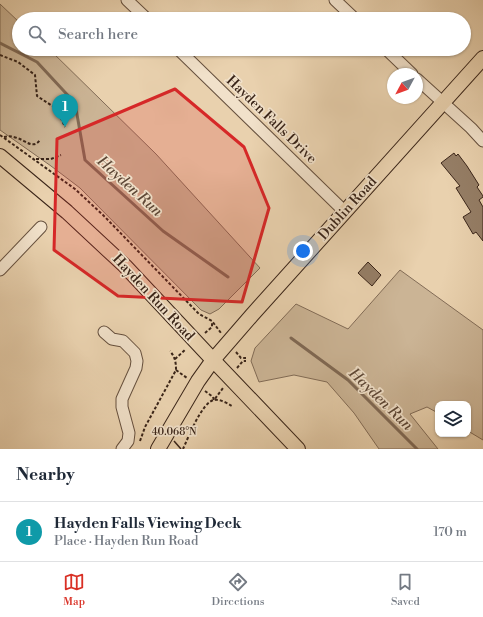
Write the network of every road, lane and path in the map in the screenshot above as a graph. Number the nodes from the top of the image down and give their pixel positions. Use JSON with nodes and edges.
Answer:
{"nodes":[{"id":1,"x":128,"y":0,"type":"edge"},
{"id":2,"x":335,"y":0,"type":"edge"},
{"id":3,"x":140,"y":12,"type":"edge"},
{"id":4,"x":348,"y":12,"type":"edge"},
{"id":5,"x":0,"y":55,"type":"edge"},
{"id":6,"x":185,"y":56,"type":"edge"},
{"id":7,"x":393,"y":56,"type":"edge"},
{"id":8,"x":483,"y":58,"type":"edge"},
{"id":9,"x":406,"y":68,"type":"edge"},
{"id":10,"x":423,"y":84,"type":"edge"},
{"id":11,"x":443,"y":102,"type":"junction"},
{"id":12,"x":66,"y":128,"type":"dead end"},
{"id":13,"x":1,"y":136,"type":"edge"},
{"id":14,"x":40,"y":140,"type":"dead end"},
{"id":15,"x":483,"y":141,"type":"edge"},
{"id":16,"x":61,"y":155,"type":"dead end"},
{"id":17,"x":0,"y":156,"type":"edge"},
{"id":18,"x":34,"y":159,"type":"junction"},
{"id":19,"x":344,"y":211,"type":"junction"},
{"id":20,"x":41,"y":227,"type":"dead end"},
{"id":21,"x":0,"y":270,"type":"edge"},
{"id":22,"x":212,"y":321,"type":"dead end"},
{"id":23,"x":104,"y":332,"type":"dead end"},
{"id":24,"x":170,"y":351,"type":"dead end"},
{"id":25,"x":212,"y":360,"type":"junction"},
{"id":26,"x":232,"y":406,"type":"dead end"},
{"id":27,"x":140,"y":442,"type":"dead end"},
{"id":28,"x":122,"y":449,"type":"edge"},
{"id":29,"x":158,"y":449,"type":"edge"},
{"id":30,"x":183,"y":449,"type":"edge"},
{"id":31,"x":298,"y":449,"type":"edge"}],
"edges":[{"from":1,"to":3,"type":"street"},
{"from":2,"to":4,"type":"street"},
{"from":5,"to":12,"type":"path"},
{"from":6,"to":19,"type":"street","name":"Hayden Falls Drive"},
{"from":7,"to":9,"type":"street"},
{"from":8,"to":11,"type":"main road","name":"Dublin Road"},
{"from":10,"to":11,"type":"street"},
{"from":11,"to":15,"type":"street"},
{"from":11,"to":19,"type":"main road","name":"Dublin Road"},
{"from":13,"to":14,"type":"path"},
{"from":13,"to":18,"type":"path"},
{"from":16,"to":18,"type":"path"},
{"from":17,"to":25,"type":"main road","name":"Hayden Run Road"},
{"from":18,"to":22,"type":"path"},
{"from":19,"to":25,"type":"main road","name":"Dublin Road"},
{"from":20,"to":21,"type":"street"},
{"from":23,"to":28,"type":"street"},
{"from":24,"to":27,"type":"path"},
{"from":25,"to":29,"type":"main road","name":"Dublin Road"},
{"from":25,"to":31,"type":"main road","name":"Hayden Run Road"},
{"from":26,"to":30,"type":"path"}]}
